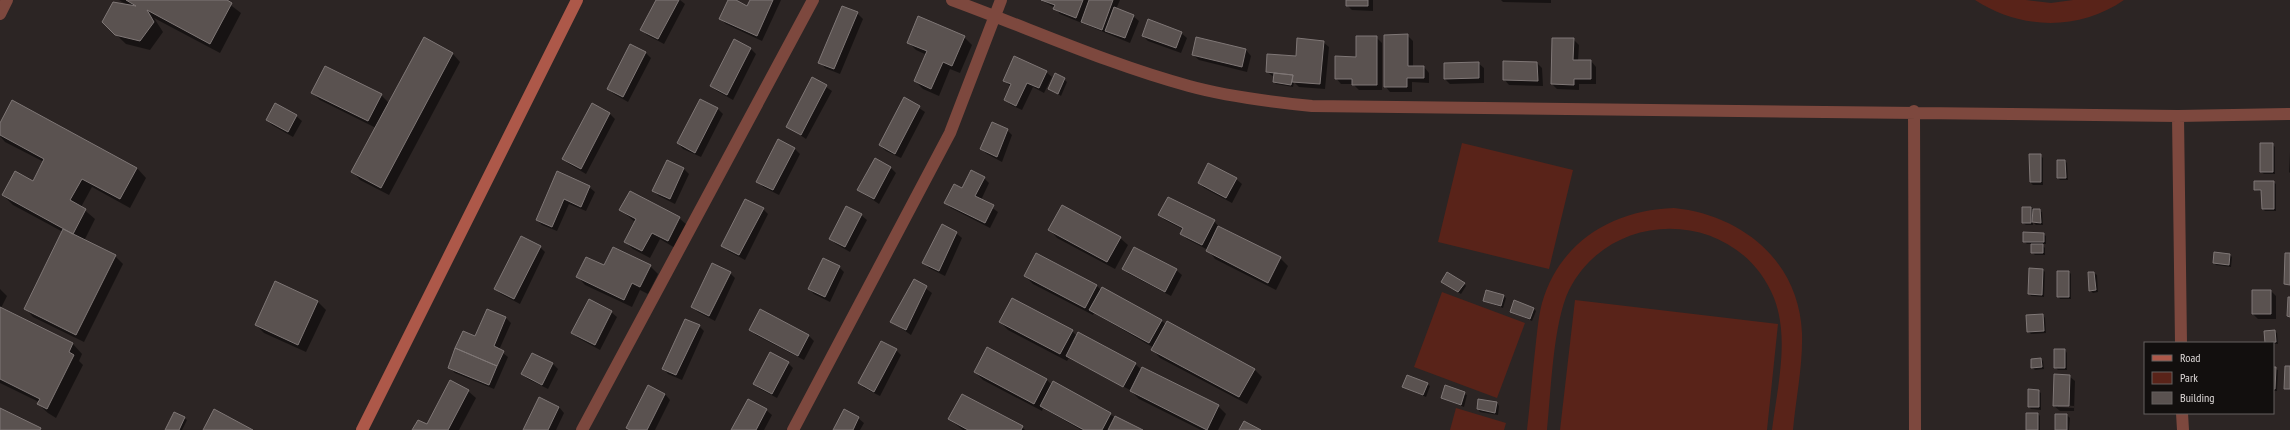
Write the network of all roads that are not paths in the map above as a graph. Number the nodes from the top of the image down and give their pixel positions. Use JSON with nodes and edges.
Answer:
{"nodes":[{"id":1,"x":577,"y":0,"type":"edge"},
{"id":2,"x":813,"y":0,"type":"edge"},
{"id":3,"x":952,"y":0,"type":"edge"},
{"id":4,"x":1001,"y":0,"type":"edge"},
{"id":5,"x":996,"y":16,"type":"junction"},
{"id":6,"x":1914,"y":111,"type":"junction"},
{"id":7,"x":2290,"y":114,"type":"edge"},
{"id":8,"x":2178,"y":116,"type":"junction"},
{"id":9,"x":2181,"y":342,"type":"edge"},
{"id":10,"x":2182,"y":414,"type":"edge"},
{"id":11,"x":362,"y":430,"type":"edge"},
{"id":12,"x":582,"y":430,"type":"edge"},
{"id":13,"x":793,"y":430,"type":"edge"},
{"id":14,"x":1915,"y":430,"type":"edge"},
{"id":15,"x":2183,"y":430,"type":"edge"}],
"edges":[{"from":1,"to":11,"type":"street"},
{"from":2,"to":12,"type":"street"},
{"from":3,"to":5,"type":"street"},
{"from":4,"to":5,"type":"street"},
{"from":5,"to":6,"type":"street"},
{"from":5,"to":13,"type":"street"},
{"from":6,"to":8,"type":"street"},
{"from":6,"to":14,"type":"street"},
{"from":7,"to":8,"type":"street"},
{"from":8,"to":9,"type":"street"},
{"from":10,"to":15,"type":"street"}]}
